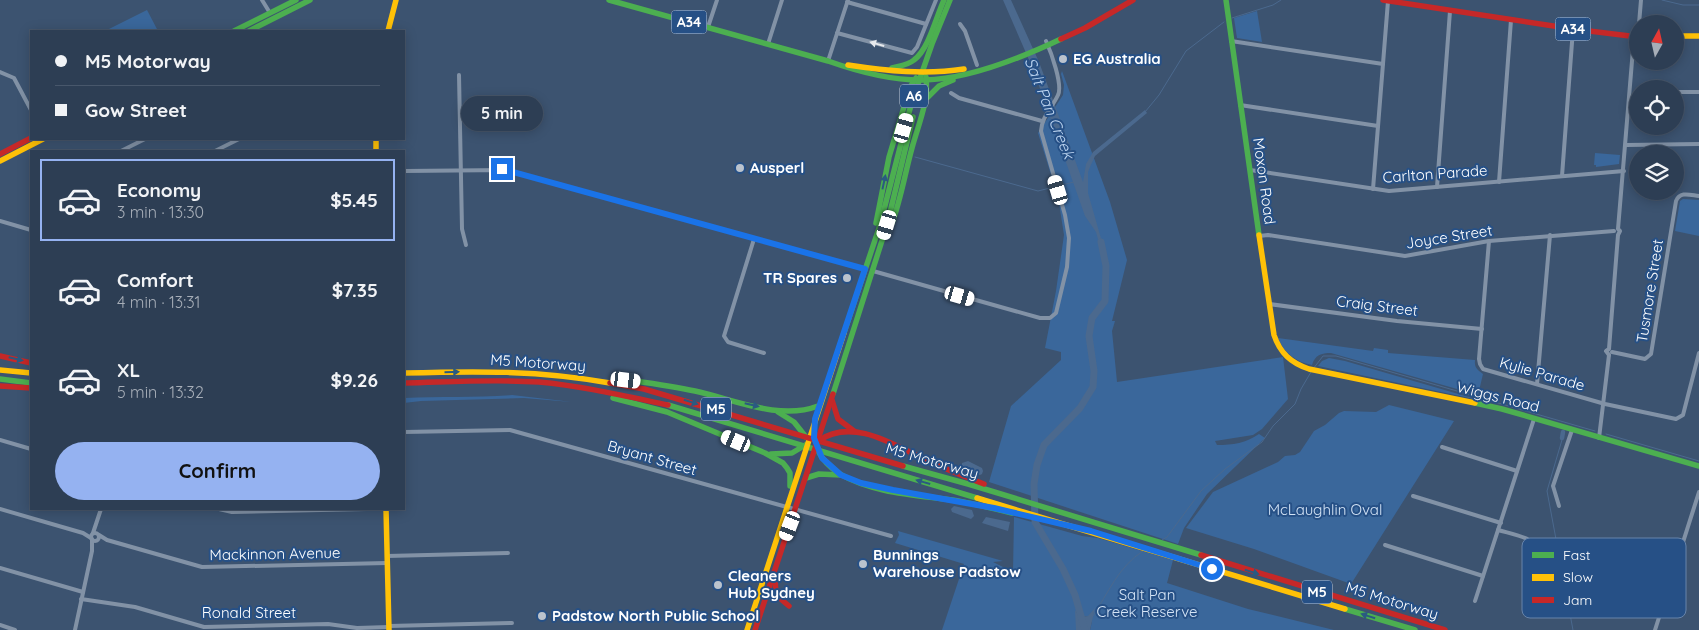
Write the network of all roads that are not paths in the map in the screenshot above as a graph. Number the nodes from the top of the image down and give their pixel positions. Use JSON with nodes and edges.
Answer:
{"nodes":[{"id":1,"x":262,"y":0,"type":"edge"},
{"id":2,"x":296,"y":0,"type":"edge"},
{"id":3,"x":310,"y":0,"type":"edge"},
{"id":4,"x":396,"y":0,"type":"edge"},
{"id":5,"x":609,"y":0,"type":"edge"},
{"id":6,"x":717,"y":0,"type":"edge"},
{"id":7,"x":782,"y":0,"type":"edge"},
{"id":8,"x":936,"y":0,"type":"edge"},
{"id":9,"x":944,"y":0,"type":"edge"},
{"id":10,"x":950,"y":0,"type":"edge"},
{"id":11,"x":956,"y":0,"type":"edge"},
{"id":12,"x":1124,"y":0,"type":"edge"},
{"id":13,"x":1133,"y":0,"type":"edge"},
{"id":14,"x":1226,"y":0,"type":"edge"},
{"id":15,"x":1386,"y":0,"type":"edge"},
{"id":16,"x":1642,"y":0,"type":"edge"},
{"id":17,"x":847,"y":1,"type":"edge"},
{"id":18,"x":1450,"y":11,"type":"junction"},
{"id":19,"x":270,"y":13,"type":"junction"},
{"id":20,"x":1640,"y":15,"type":"edge"},
{"id":21,"x":273,"y":19,"type":"junction"},
{"id":22,"x":1512,"y":20,"type":"junction"},
{"id":23,"x":926,"y":24,"type":"junction"},
{"id":24,"x":960,"y":24,"type":"dead end"},
{"id":25,"x":708,"y":27,"type":"junction"},
{"id":26,"x":1573,"y":29,"type":"junction"},
{"id":27,"x":236,"y":30,"type":"edge"},
{"id":28,"x":251,"y":30,"type":"edge"},
{"id":29,"x":388,"y":30,"type":"edge"},
{"id":30,"x":837,"y":33,"type":"junction"},
{"id":31,"x":1629,"y":36,"type":"edge"},
{"id":32,"x":1684,"y":36,"type":"edge"},
{"id":33,"x":1699,"y":36,"type":"edge"},
{"id":34,"x":1231,"y":41,"type":"junction"},
{"id":35,"x":1047,"y":43,"type":"junction"},
{"id":36,"x":768,"y":44,"type":"junction"},
{"id":37,"x":1024,"y":52,"type":"junction"},
{"id":38,"x":831,"y":62,"type":"junction"},
{"id":39,"x":1383,"y":64,"type":"junction"},
{"id":40,"x":977,"y":65,"type":"junction"},
{"id":41,"x":885,"y":70,"type":"junction"},
{"id":42,"x":0,"y":72,"type":"edge"},
{"id":43,"x":968,"y":72,"type":"junction"},
{"id":44,"x":459,"y":75,"type":"dead end"},
{"id":45,"x":924,"y":75,"type":"junction"},
{"id":46,"x":897,"y":79,"type":"junction"},
{"id":47,"x":914,"y":80,"type":"junction"},
{"id":48,"x":1684,"y":92,"type":"edge"},
{"id":49,"x":1699,"y":92,"type":"edge"},
{"id":50,"x":951,"y":94,"type":"dead end"},
{"id":51,"x":1240,"y":105,"type":"junction"},
{"id":52,"x":1629,"y":105,"type":"edge"},
{"id":53,"x":30,"y":108,"type":"edge"},
{"id":54,"x":923,"y":108,"type":"junction"},
{"id":55,"x":903,"y":109,"type":"junction"},
{"id":56,"x":1042,"y":122,"type":"junction"},
{"id":57,"x":1378,"y":126,"type":"junction"},
{"id":58,"x":30,"y":139,"type":"edge"},
{"id":59,"x":41,"y":140,"type":"edge"},
{"id":60,"x":143,"y":140,"type":"edge"},
{"id":61,"x":237,"y":140,"type":"edge"},
{"id":62,"x":1699,"y":144,"type":"edge"},
{"id":63,"x":1626,"y":145,"type":"junction"},
{"id":64,"x":224,"y":149,"type":"edge"},
{"id":65,"x":123,"y":150,"type":"edge"},
{"id":66,"x":0,"y":154,"type":"edge"},
{"id":67,"x":0,"y":161,"type":"edge"},
{"id":68,"x":461,"y":170,"type":"junction"},
{"id":69,"x":1250,"y":170,"type":"junction"},
{"id":70,"x":405,"y":171,"type":"edge"},
{"id":71,"x":1624,"y":171,"type":"junction"},
{"id":72,"x":1562,"y":176,"type":"junction"},
{"id":73,"x":1499,"y":182,"type":"junction"},
{"id":74,"x":1436,"y":187,"type":"junction"},
{"id":75,"x":1373,"y":189,"type":"junction"},
{"id":76,"x":1699,"y":196,"type":"edge"},
{"id":77,"x":891,"y":197,"type":"junction"},
{"id":78,"x":0,"y":221,"type":"edge"},
{"id":79,"x":30,"y":230,"type":"edge"},
{"id":80,"x":1616,"y":230,"type":"junction"},
{"id":81,"x":1550,"y":235,"type":"junction"},
{"id":82,"x":1259,"y":236,"type":"junction"},
{"id":83,"x":883,"y":237,"type":"junction"},
{"id":84,"x":754,"y":239,"type":"junction"},
{"id":85,"x":1489,"y":241,"type":"junction"},
{"id":86,"x":466,"y":245,"type":"dead end"},
{"id":87,"x":872,"y":249,"type":"junction"},
{"id":88,"x":865,"y":269,"type":"junction"},
{"id":89,"x":872,"y":271,"type":"junction"},
{"id":90,"x":1269,"y":304,"type":"junction"},
{"id":91,"x":1482,"y":330,"type":"junction"},
{"id":92,"x":1610,"y":352,"type":"junction"},
{"id":93,"x":764,"y":353,"type":"dead end"},
{"id":94,"x":1699,"y":353,"type":"edge"},
{"id":95,"x":0,"y":356,"type":"edge"},
{"id":96,"x":1290,"y":360,"type":"joint"},
{"id":97,"x":30,"y":363,"type":"edge"},
{"id":98,"x":0,"y":370,"type":"edge"},
{"id":99,"x":30,"y":373,"type":"edge"},
{"id":100,"x":405,"y":373,"type":"edge"},
{"id":101,"x":551,"y":374,"type":"junction"},
{"id":102,"x":0,"y":379,"type":"edge"},
{"id":103,"x":526,"y":382,"type":"junction"},
{"id":104,"x":30,"y":383,"type":"edge"},
{"id":105,"x":405,"y":383,"type":"edge"},
{"id":106,"x":1537,"y":384,"type":"junction"},
{"id":107,"x":0,"y":386,"type":"edge"},
{"id":108,"x":30,"y":388,"type":"edge"},
{"id":109,"x":832,"y":397,"type":"junction"},
{"id":110,"x":1603,"y":403,"type":"junction"},
{"id":111,"x":818,"y":406,"type":"junction"},
{"id":112,"x":773,"y":410,"type":"junction"},
{"id":113,"x":1534,"y":419,"type":"junction"},
{"id":114,"x":1572,"y":430,"type":"junction"},
{"id":115,"x":405,"y":432,"type":"edge"},
{"id":116,"x":856,"y":432,"type":"junction"},
{"id":117,"x":1599,"y":438,"type":"junction"},
{"id":118,"x":0,"y":440,"type":"edge"},
{"id":119,"x":812,"y":443,"type":"junction"},
{"id":120,"x":1442,"y":447,"type":"dead end"},
{"id":121,"x":30,"y":449,"type":"edge"},
{"id":122,"x":764,"y":453,"type":"junction"},
{"id":123,"x":1699,"y":466,"type":"edge"},
{"id":124,"x":1517,"y":471,"type":"junction"},
{"id":125,"x":841,"y":475,"type":"junction"},
{"id":126,"x":806,"y":478,"type":"junction"},
{"id":127,"x":999,"y":491,"type":"junction"},
{"id":128,"x":1699,"y":492,"type":"edge"},
{"id":129,"x":790,"y":496,"type":"junction"},
{"id":130,"x":1413,"y":496,"type":"dead end"},
{"id":131,"x":995,"y":506,"type":"junction"},
{"id":132,"x":1559,"y":506,"type":"dead end"},
{"id":133,"x":791,"y":508,"type":"junction"},
{"id":134,"x":0,"y":509,"type":"edge"},
{"id":135,"x":101,"y":510,"type":"edge"},
{"id":136,"x":223,"y":510,"type":"edge"},
{"id":137,"x":321,"y":510,"type":"edge"},
{"id":138,"x":386,"y":510,"type":"edge"},
{"id":139,"x":99,"y":520,"type":"junction"},
{"id":140,"x":1500,"y":523,"type":"junction"},
{"id":141,"x":1498,"y":530,"type":"junction"},
{"id":142,"x":92,"y":536,"type":"junction"},
{"id":143,"x":891,"y":536,"type":"dead end"},
{"id":144,"x":98,"y":537,"type":"junction"},
{"id":145,"x":1524,"y":538,"type":"edge"},
{"id":146,"x":1684,"y":538,"type":"edge"},
{"id":147,"x":1385,"y":545,"type":"dead end"},
{"id":148,"x":92,"y":551,"type":"junction"},
{"id":149,"x":508,"y":553,"type":"dead end"},
{"id":150,"x":387,"y":559,"type":"junction"},
{"id":151,"x":0,"y":568,"type":"edge"},
{"id":152,"x":774,"y":570,"type":"junction"},
{"id":153,"x":1483,"y":576,"type":"junction"},
{"id":154,"x":83,"y":592,"type":"junction"},
{"id":155,"x":81,"y":600,"type":"junction"},
{"id":156,"x":1475,"y":601,"type":"dead end"},
{"id":157,"x":789,"y":606,"type":"dead end"},
{"id":158,"x":1659,"y":618,"type":"edge"},
{"id":159,"x":512,"y":623,"type":"dead end"},
{"id":160,"x":0,"y":625,"type":"edge"},
{"id":161,"x":389,"y":628,"type":"edge"},
{"id":162,"x":15,"y":630,"type":"edge"},
{"id":163,"x":74,"y":630,"type":"edge"},
{"id":164,"x":746,"y":630,"type":"edge"},
{"id":165,"x":755,"y":630,"type":"edge"},
{"id":166,"x":1415,"y":630,"type":"edge"},
{"id":167,"x":1445,"y":630,"type":"edge"},
{"id":168,"x":1655,"y":630,"type":"edge"}],
"edges":[{"from":1,"to":19,"type":"street"},
{"from":2,"to":19,"type":"main road"},
{"from":3,"to":21,"type":"main road"},
{"from":4,"to":29,"type":"main road"},
{"from":5,"to":25,"type":"main road","number":"A34"},
{"from":6,"to":25,"type":"street"},
{"from":7,"to":36,"type":"street"},
{"from":8,"to":23,"type":"street"},
{"from":9,"to":41,"type":"main road"},
{"from":10,"to":77,"type":"main road","number":"A6"},
{"from":11,"to":77,"type":"main road","number":"A6"},
{"from":12,"to":35,"type":"main road","number":"A34"},
{"from":13,"to":35,"type":"main road","number":"A34"},
{"from":14,"to":34,"type":"main road","name":"Moxon Road"},
{"from":15,"to":18,"type":"main road","number":"A34"},
{"from":15,"to":39,"type":"street"},
{"from":16,"to":20,"type":"street"},
{"from":17,"to":23,"type":"street"},
{"from":17,"to":30,"type":"street"},
{"from":18,"to":22,"type":"main road","number":"A34"},
{"from":18,"to":74,"type":"street"},
{"from":19,"to":21,"type":"street"},
{"from":19,"to":27,"type":"main road"},
{"from":21,"to":28,"type":"main road"},
{"from":22,"to":26,"type":"main road","number":"A34"},
{"from":22,"to":73,"type":"street"},
{"from":23,"to":30,"type":"street","one_way":true},
{"from":24,"to":40,"type":"street"},
{"from":25,"to":36,"type":"main road","number":"A34"},
{"from":26,"to":31,"type":"main road","number":"A34"},
{"from":26,"to":72,"type":"street"},
{"from":30,"to":38,"type":"street"},
{"from":32,"to":33,"type":"main road"},
{"from":34,"to":39,"type":"street"},
{"from":34,"to":51,"type":"main road","name":"Moxon Road"},
{"from":35,"to":37,"type":"main road","number":"A34"},
{"from":35,"to":56,"type":"street"},
{"from":36,"to":38,"type":"main road","number":"A34"},
{"from":37,"to":40,"type":"main road","number":"A34"},
{"from":37,"to":43,"type":"main road","number":"A34"},
{"from":38,"to":41,"type":"main road","number":"A34"},
{"from":38,"to":46,"type":"main road","number":"A34"},
{"from":39,"to":57,"type":"street"},
{"from":40,"to":45,"type":"main road","number":"A34"},
{"from":41,"to":45,"type":"main road","number":"A34"},
{"from":42,"to":53,"type":"street"},
{"from":43,"to":45,"type":"main road","number":"A34"},
{"from":43,"to":54,"type":"main road","number":"A6"},
{"from":44,"to":68,"type":"street"},
{"from":45,"to":47,"type":"main road","number":"A34"},
{"from":45,"to":47,"type":"main road"},
{"from":45,"to":54,"type":"main road","number":"A6"},
{"from":46,"to":47,"type":"main road","number":"A34"},
{"from":46,"to":55,"type":"main road"},
{"from":47,"to":55,"type":"main road"},
{"from":48,"to":49,"type":"street"},
{"from":50,"to":56,"type":"street"},
{"from":51,"to":57,"type":"street"},
{"from":51,"to":69,"type":"main road","name":"Moxon Road"},
{"from":52,"to":63,"type":"street"},
{"from":54,"to":83,"type":"main road","number":"A6"},
{"from":87,"to":55,"type":"main road","one_way":true},
{"from":56,"to":89,"type":"street"},
{"from":57,"to":75,"type":"street"},
{"from":58,"to":66,"type":"main road"},
{"from":59,"to":67,"type":"main road"},
{"from":60,"to":65,"type":"street"},
{"from":61,"to":64,"type":"street"},
{"from":62,"to":63,"type":"street"},
{"from":63,"to":71,"type":"street"},
{"from":68,"to":70,"type":"street"},
{"from":68,"to":84,"type":"street"},
{"from":68,"to":86,"type":"street"},
{"from":69,"to":75,"type":"street","name":"Carlton Parade"},
{"from":69,"to":82,"type":"main road","name":"Moxon Road"},
{"from":71,"to":72,"type":"street","name":"Carlton Parade"},
{"from":71,"to":80,"type":"street"},
{"from":72,"to":73,"type":"street","name":"Carlton Parade"},
{"from":73,"to":74,"type":"street","name":"Carlton Parade"},
{"from":74,"to":75,"type":"street","name":"Carlton Parade"},
{"from":76,"to":92,"type":"street","name":"Tusmore Street"},
{"from":77,"to":83,"type":"main road","number":"A6"},
{"from":77,"to":87,"type":"main road","number":"A6"},
{"from":78,"to":79,"type":"street"},
{"from":80,"to":81,"type":"street","name":"Joyce Street"},
{"from":80,"to":92,"type":"street"},
{"from":81,"to":85,"type":"street","name":"Joyce Street"},
{"from":81,"to":106,"type":"street"},
{"from":82,"to":85,"type":"street","name":"Joyce Street"},
{"from":82,"to":90,"type":"main road","name":"Moxon Road"},
{"from":83,"to":89,"type":"main road","number":"A6"},
{"from":84,"to":88,"type":"street"},
{"from":84,"to":93,"type":"street"},
{"from":85,"to":91,"type":"street","name":"Kylie Parade"},
{"from":87,"to":88,"type":"main road","number":"A6"},
{"from":88,"to":111,"type":"main road","number":"A6"},
{"from":89,"to":109,"type":"main road","number":"A6"},
{"from":90,"to":91,"type":"street","name":"Craig Street"},
{"from":90,"to":96,"type":"main road","name":"Moxon Road"},
{"from":91,"to":106,"type":"street","name":"Kylie Parade"},
{"from":92,"to":110,"type":"street"},
{"from":94,"to":110,"type":"street","name":"Kylie Parade"},
{"from":95,"to":97,"type":"main road","one_way":true},
{"from":96,"to":113,"type":"main road","name":"Wiggs Road"},
{"from":98,"to":99,"type":"main road"},
{"from":100,"to":101,"type":"main road","name":"M5 Motorway","number":"M5","one_way":true},
{"from":101,"to":112,"type":"main road","one_way":true},
{"from":101,"to":127,"type":"main road","name":"M5 Motorway","number":"M5","one_way":true},
{"from":102,"to":104,"type":"main road"},
{"from":103,"to":105,"type":"main road","name":"M5 Motorway","number":"M5"},
{"from":103,"to":122,"type":"main road","number":"M5"},
{"from":131,"to":103,"type":"main road","name":"M5 Motorway","number":"M5","one_way":true},
{"from":106,"to":110,"type":"street","name":"Kylie Parade"},
{"from":107,"to":108,"type":"main road"},
{"from":109,"to":116,"type":"main road","number":"M5"},
{"from":109,"to":119,"type":"main road","number":"A6"},
{"from":110,"to":117,"type":"street"},
{"from":111,"to":112,"type":"main road"},
{"from":111,"to":119,"type":"main road","number":"A6"},
{"from":112,"to":119,"type":"main road"},
{"from":113,"to":114,"type":"main road","name":"Wiggs Road"},
{"from":113,"to":124,"type":"street"},
{"from":114,"to":117,"type":"main road","name":"Wiggs Road"},
{"from":114,"to":132,"type":"street"},
{"from":115,"to":133,"type":"street","name":"Bryant Street"},
{"from":116,"to":119,"type":"main road","number":"M5"},
{"from":116,"to":127,"type":"main road","number":"M5"},
{"from":117,"to":123,"type":"main road","name":"Wiggs Road"},
{"from":118,"to":121,"type":"street"},
{"from":119,"to":122,"type":"main road"},
{"from":119,"to":125,"type":"main road"},
{"from":119,"to":126,"type":"main road","number":"A6"},
{"from":119,"to":129,"type":"main road","number":"A6"},
{"from":119,"to":133,"type":"main road"},
{"from":120,"to":124,"type":"street"},
{"from":122,"to":129,"type":"main road","number":"M5"},
{"from":124,"to":140,"type":"street"},
{"from":125,"to":126,"type":"main road"},
{"from":125,"to":131,"type":"main road"},
{"from":126,"to":133,"type":"main road","number":"A6"},
{"from":127,"to":167,"type":"main road","name":"M5 Motorway","number":"M5","one_way":true},
{"from":128,"to":146,"type":"street"},
{"from":129,"to":133,"type":"main road","number":"A6"},
{"from":130,"to":140,"type":"street"},
{"from":166,"to":131,"type":"main road","name":"M5 Motorway","number":"M5","one_way":true},
{"from":133,"to":143,"type":"street","name":"Bryant Street"},
{"from":133,"to":152,"type":"main road","number":"A6"},
{"from":133,"to":164,"type":"main road"},
{"from":134,"to":142,"type":"street"},
{"from":135,"to":139,"type":"street"},
{"from":136,"to":137,"type":"street"},
{"from":138,"to":150,"type":"main road"},
{"from":139,"to":142,"type":"street"},
{"from":139,"to":144,"type":"street"},
{"from":140,"to":141,"type":"street"},
{"from":141,"to":145,"type":"street"},
{"from":141,"to":153,"type":"street"},
{"from":142,"to":144,"type":"street"},
{"from":142,"to":144,"type":"street"},
{"from":142,"to":148,"type":"street"},
{"from":144,"to":148,"type":"street"},
{"from":144,"to":150,"type":"street","name":"Mackinnon Avenue"},
{"from":147,"to":153,"type":"street"},
{"from":148,"to":154,"type":"street"},
{"from":149,"to":150,"type":"street","name":"Mackinnon Avenue"},
{"from":150,"to":161,"type":"main road"},
{"from":151,"to":154,"type":"street"},
{"from":152,"to":157,"type":"main road"},
{"from":152,"to":165,"type":"main road","number":"A6"},
{"from":153,"to":156,"type":"street"},
{"from":154,"to":155,"type":"street"},
{"from":155,"to":161,"type":"street","name":"Ronald Street"},
{"from":155,"to":163,"type":"street"},
{"from":158,"to":168,"type":"street"},
{"from":159,"to":161,"type":"street","name":"Ronald Street"},
{"from":160,"to":162,"type":"street"}]}
